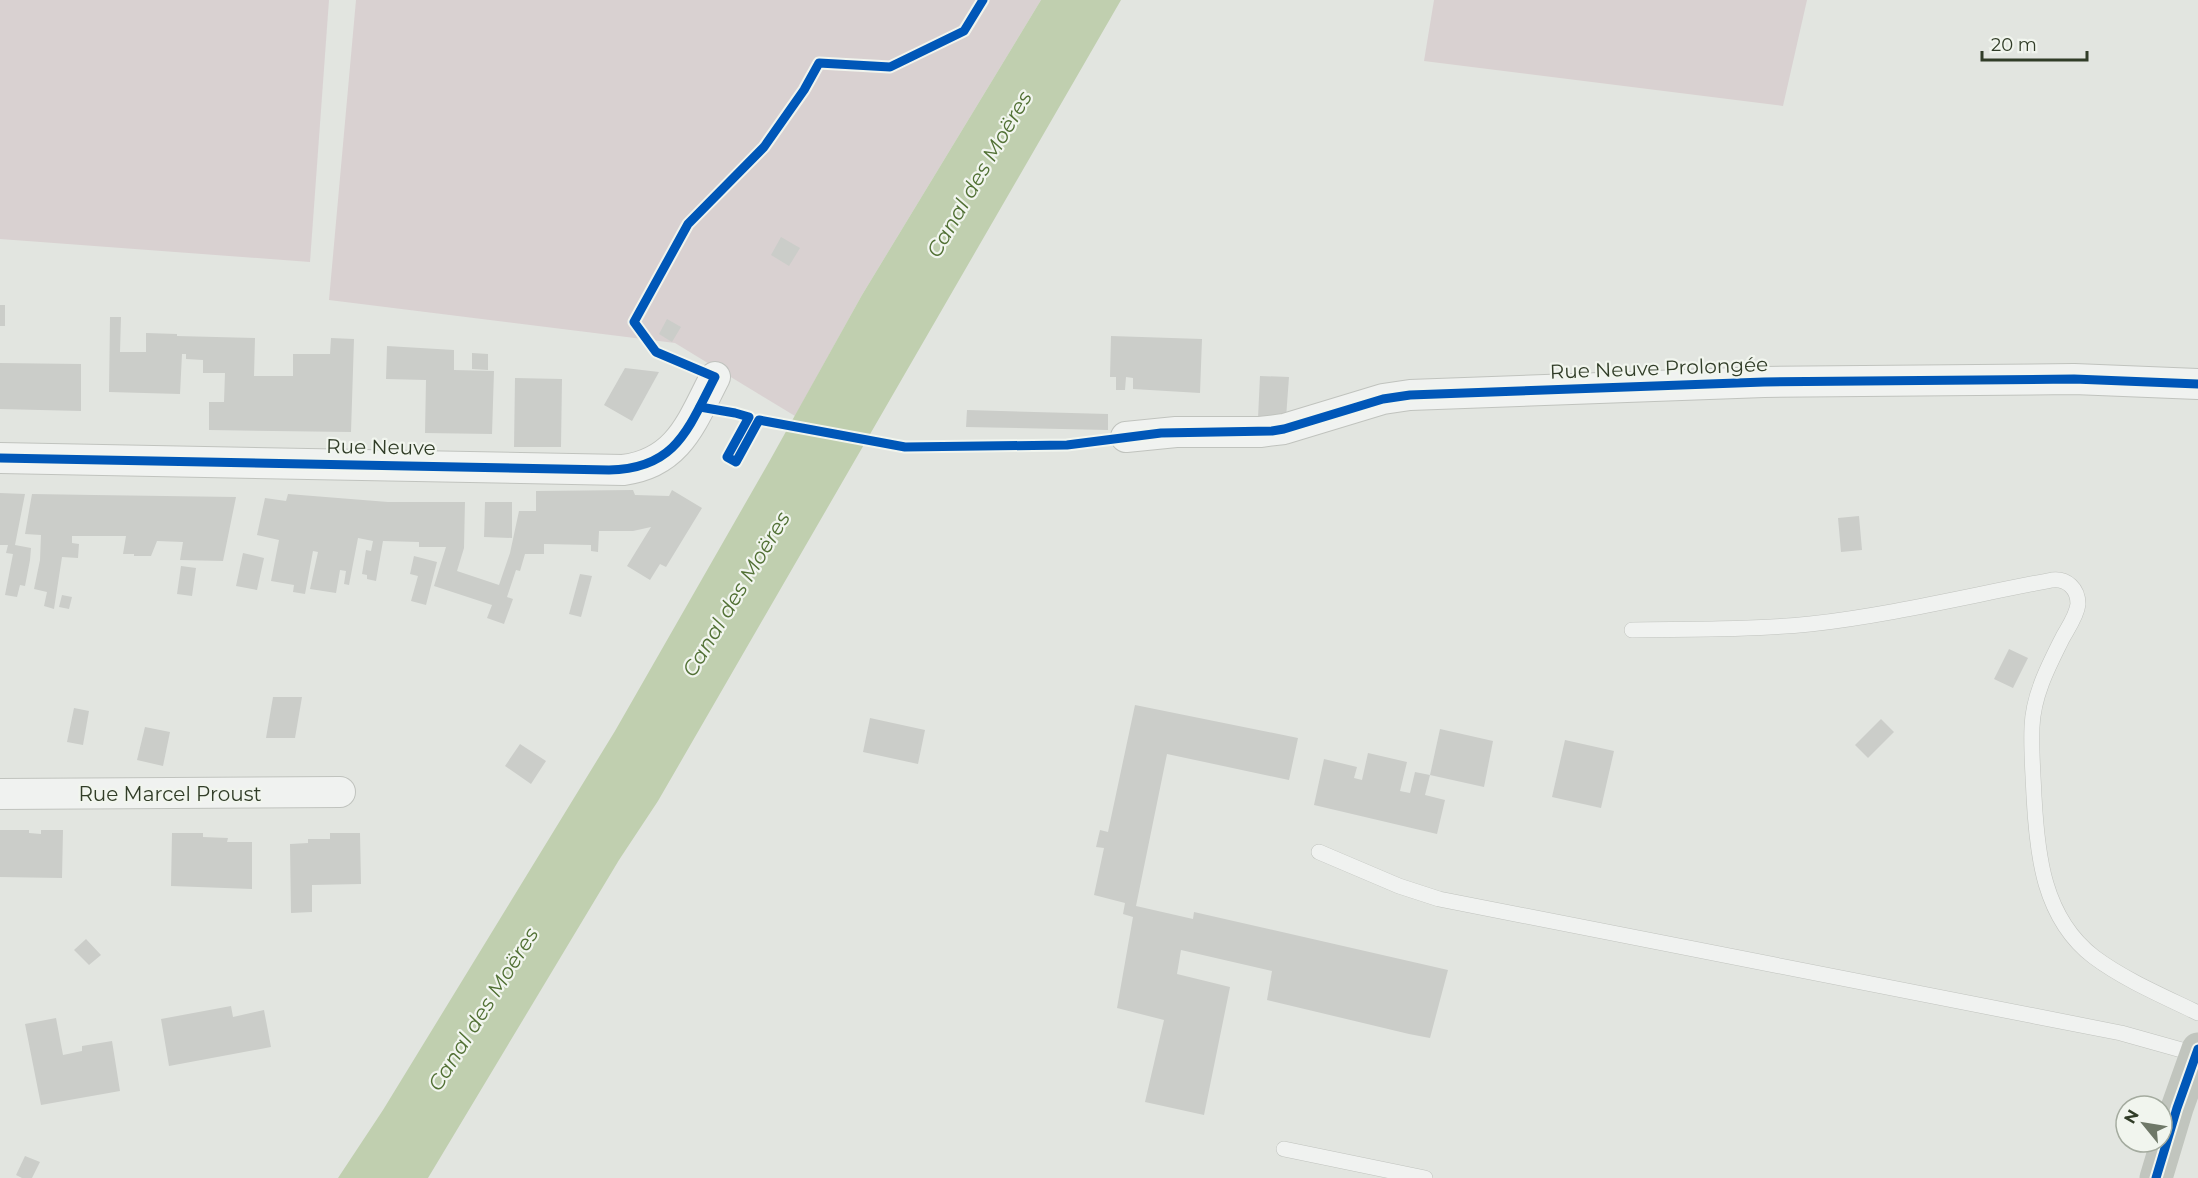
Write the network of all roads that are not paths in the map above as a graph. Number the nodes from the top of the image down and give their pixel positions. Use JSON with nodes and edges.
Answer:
{"nodes":[{"id":1,"x":715,"y":377,"type":"dead end"},
{"id":2,"x":2198,"y":384,"type":"edge"},
{"id":3,"x":1126,"y":437,"type":"dead end"},
{"id":4,"x":0,"y":458,"type":"edge"},
{"id":5,"x":1632,"y":630,"type":"dead end"},
{"id":6,"x":340,"y":792,"type":"dead end"},
{"id":7,"x":0,"y":794,"type":"edge"},
{"id":8,"x":1319,"y":852,"type":"dead end"},
{"id":9,"x":2198,"y":1013,"type":"edge"},
{"id":10,"x":2197,"y":1051,"type":"edge"},
{"id":11,"x":1284,"y":1149,"type":"dead end"},
{"id":12,"x":1425,"y":1178,"type":"edge"},
{"id":13,"x":2157,"y":1178,"type":"edge"}],
"edges":[{"from":1,"to":4,"type":"street","name":"Rue Neuve"},
{"from":2,"to":3,"type":"street","name":"Rue Neuve Prolongée"},
{"from":5,"to":9,"type":"lane"},
{"from":6,"to":7,"type":"street","name":"Rue Marcel Proust"},
{"from":8,"to":10,"type":"lane"},
{"from":10,"to":13,"type":"main road"},
{"from":11,"to":12,"type":"lane"}]}
